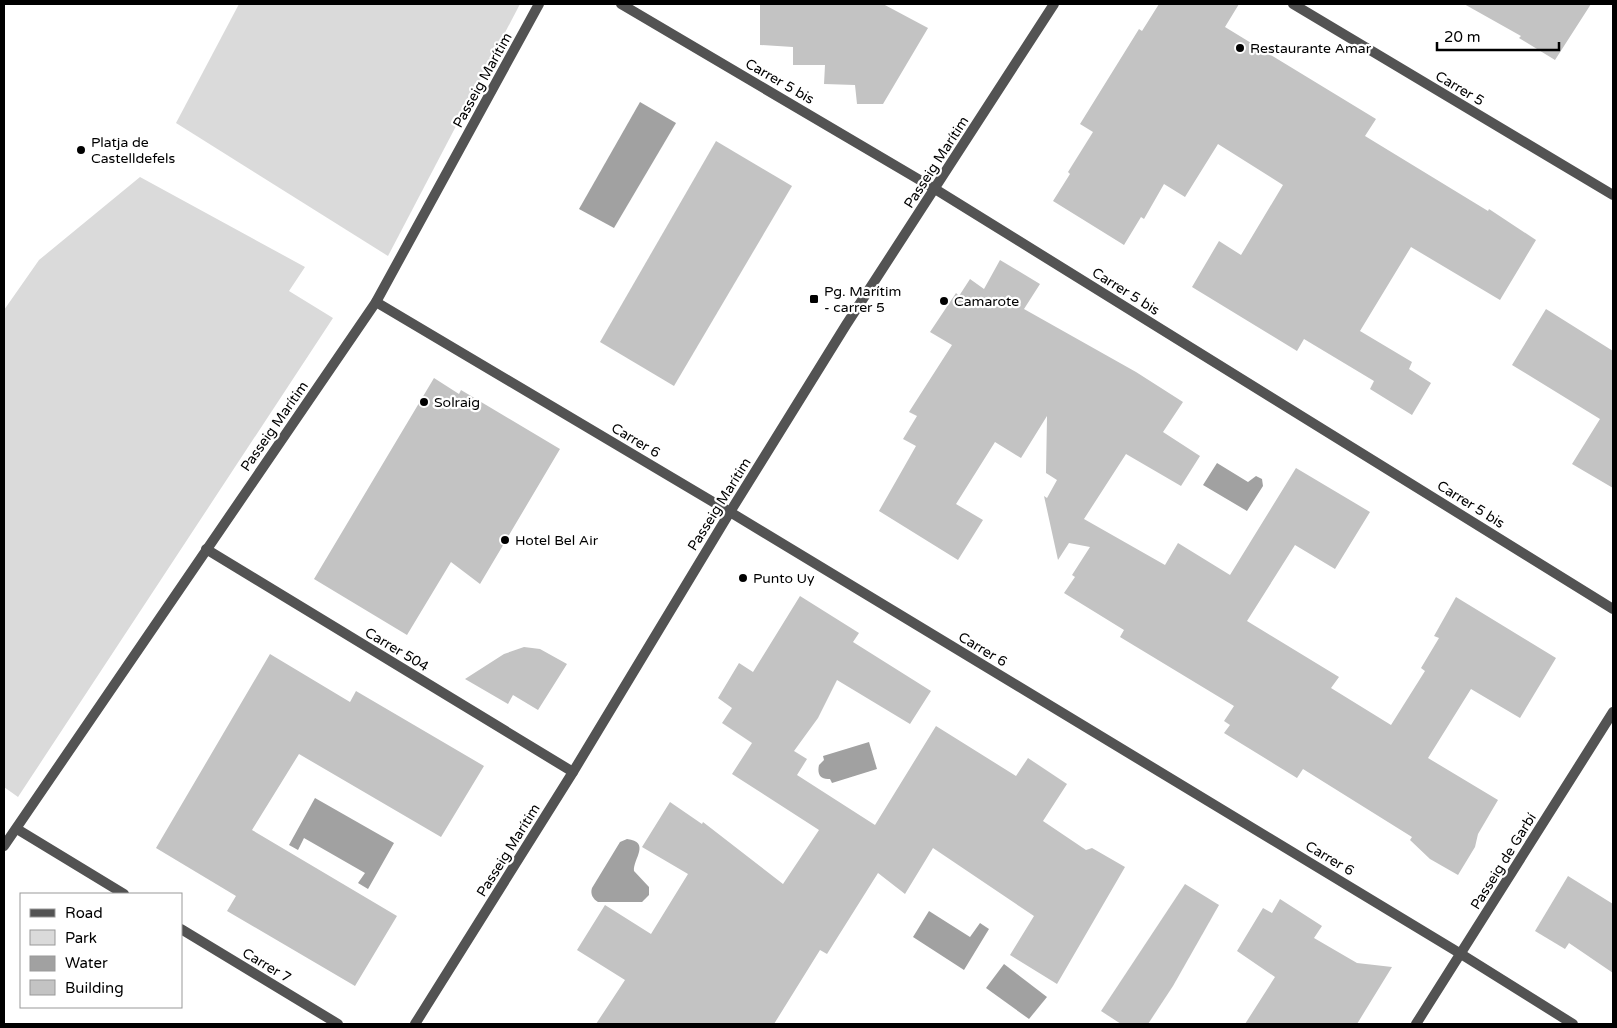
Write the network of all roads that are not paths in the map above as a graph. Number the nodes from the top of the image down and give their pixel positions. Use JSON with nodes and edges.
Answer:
{"nodes":[{"id":1,"x":540,"y":4,"type":"edge"},
{"id":2,"x":621,"y":4,"type":"edge"},
{"id":3,"x":1054,"y":4,"type":"edge"},
{"id":4,"x":1293,"y":4,"type":"edge"},
{"id":5,"x":935,"y":189,"type":"junction"},
{"id":6,"x":1613,"y":195,"type":"edge"},
{"id":7,"x":376,"y":302,"type":"junction"},
{"id":8,"x":730,"y":512,"type":"junction"},
{"id":9,"x":206,"y":549,"type":"junction"},
{"id":10,"x":1613,"y":609,"type":"edge"},
{"id":11,"x":1613,"y":712,"type":"edge"},
{"id":12,"x":573,"y":772,"type":"junction"},
{"id":13,"x":17,"y":829,"type":"junction"},
{"id":14,"x":4,"y":846,"type":"edge"},
{"id":15,"x":122,"y":893,"type":"edge"},
{"id":16,"x":182,"y":930,"type":"edge"},
{"id":17,"x":1461,"y":954,"type":"junction"},
{"id":18,"x":338,"y":1024,"type":"edge"},
{"id":19,"x":415,"y":1024,"type":"edge"},
{"id":20,"x":1416,"y":1024,"type":"edge"},
{"id":21,"x":1573,"y":1024,"type":"edge"}],
"edges":[{"from":1,"to":7,"type":"street","name":"Passeig Marítim"},
{"from":2,"to":5,"type":"street","name":"Carrer 5 bis"},
{"from":3,"to":5,"type":"street","name":"Passeig Marítim"},
{"from":4,"to":6,"type":"street","name":"Carrer 5"},
{"from":5,"to":8,"type":"street","name":"Passeig Marítim"},
{"from":5,"to":10,"type":"street","name":"Carrer 5 bis"},
{"from":7,"to":8,"type":"street","name":"Carrer 6"},
{"from":7,"to":9,"type":"street","name":"Passeig Marítim"},
{"from":8,"to":12,"type":"street","name":"Passeig Marítim"},
{"from":8,"to":17,"type":"street","name":"Carrer 6"},
{"from":9,"to":12,"type":"street","name":"Carrer 504"},
{"from":9,"to":13,"type":"street","name":"Passeig Marítim"},
{"from":11,"to":17,"type":"street","name":"Passeig de Garbí"},
{"from":12,"to":19,"type":"street","name":"Passeig Marítim"},
{"from":13,"to":14,"type":"street","name":"Passeig Marítim"},
{"from":13,"to":15,"type":"street"},
{"from":16,"to":18,"type":"street","name":"Carrer 7"},
{"from":17,"to":20,"type":"street","name":"Passeig de Garbí"},
{"from":17,"to":21,"type":"street","name":"Carrer 6"}]}
